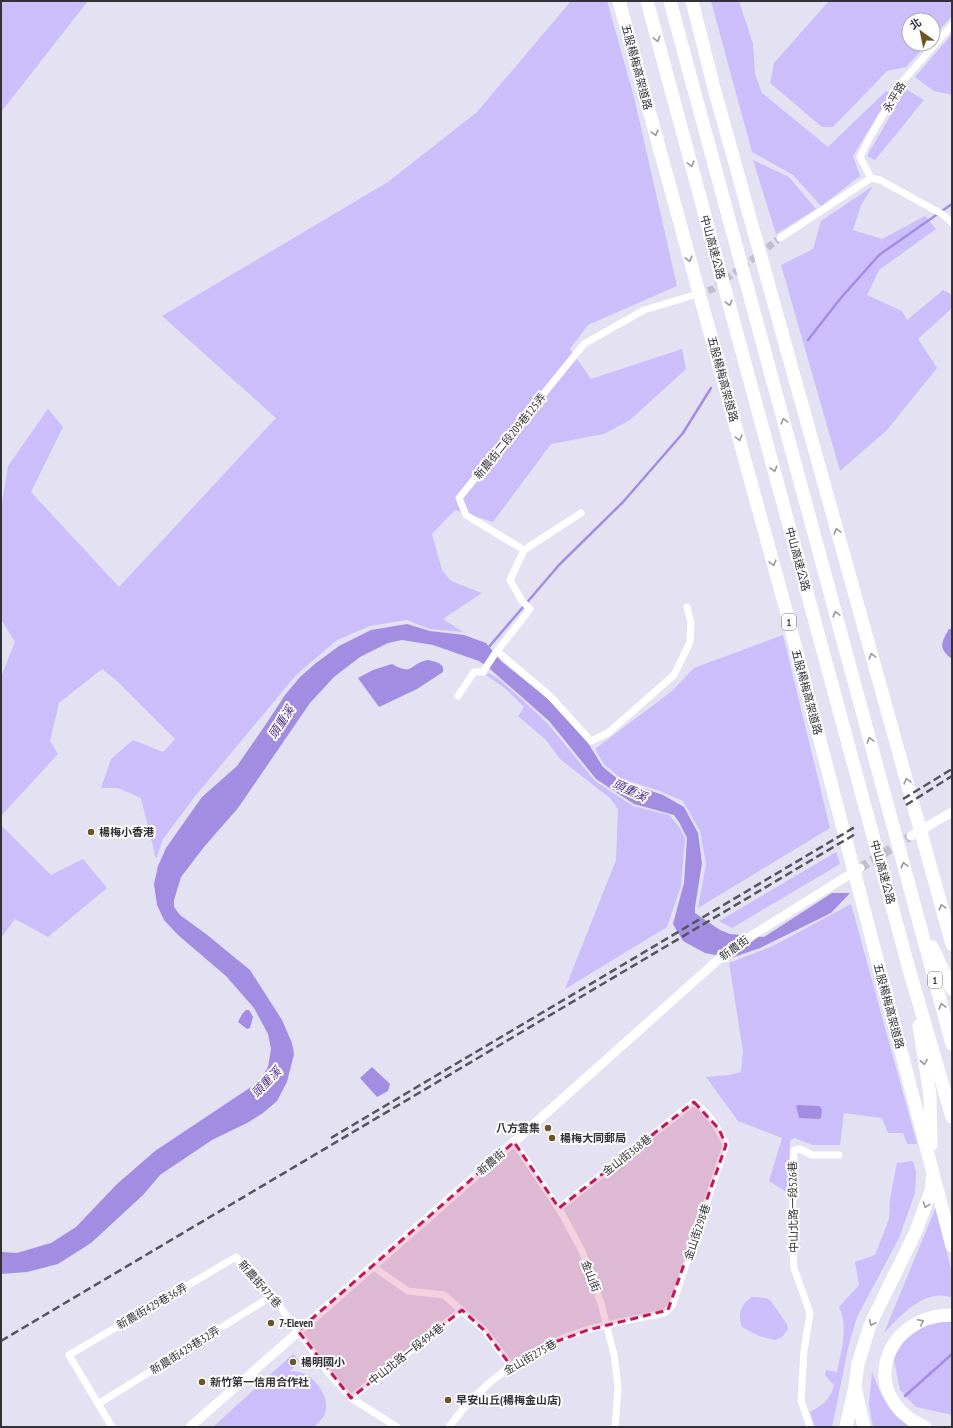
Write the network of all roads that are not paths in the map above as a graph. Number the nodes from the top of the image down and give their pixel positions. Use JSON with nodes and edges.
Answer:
{"nodes":[{"id":1,"x":619,"y":1,"type":"edge"},
{"id":2,"x":647,"y":1,"type":"edge"},
{"id":3,"x":670,"y":1,"type":"edge"},
{"id":4,"x":692,"y":1,"type":"edge"},
{"id":5,"x":952,"y":25,"type":"edge"},
{"id":6,"x":871,"y":178,"type":"junction"},
{"id":7,"x":952,"y":223,"type":"edge"},
{"id":8,"x":780,"y":238,"type":"tunnel mouth"},
{"id":9,"x":691,"y":296,"type":"tunnel mouth"},
{"id":10,"x":581,"y":513,"type":"dead end"},
{"id":11,"x":524,"y":550,"type":"junction"},
{"id":12,"x":687,"y":607,"type":"dead end"},
{"id":13,"x":495,"y":653,"type":"junction"},
{"id":14,"x":458,"y":696,"type":"dead end"},
{"id":15,"x":952,"y":812,"type":"edge"},
{"id":16,"x":911,"y":836,"type":"tunnel mouth"},
{"id":17,"x":860,"y":868,"type":"tunnel mouth"},
{"id":18,"x":918,"y":916,"type":"junction"},
{"id":19,"x":952,"y":944,"type":"edge"},
{"id":20,"x":910,"y":969,"type":"junction"},
{"id":21,"x":952,"y":989,"type":"edge"},
{"id":22,"x":952,"y":1044,"type":"edge"},
{"id":23,"x":694,"y":1102,"type":"joint"},
{"id":24,"x":952,"y":1117,"type":"edge"},
{"id":25,"x":514,"y":1142,"type":"junction"},
{"id":26,"x":839,"y":1155,"type":"dead end"},
{"id":27,"x":560,"y":1208,"type":"junction"},
{"id":28,"x":952,"y":1246,"type":"edge"},
{"id":29,"x":236,"y":1257,"type":"joint"},
{"id":30,"x":372,"y":1266,"type":"junction"},
{"id":31,"x":272,"y":1296,"type":"junction"},
{"id":32,"x":462,"y":1310,"type":"junction"},
{"id":33,"x":952,"y":1315,"type":"edge"},
{"id":34,"x":608,"y":1325,"type":"junction"},
{"id":35,"x":298,"y":1330,"type":"junction"},
{"id":36,"x":511,"y":1366,"type":"junction"},
{"id":37,"x":855,"y":1387,"type":"junction"},
{"id":38,"x":350,"y":1398,"type":"junction"},
{"id":39,"x":98,"y":1404,"type":"junction"},
{"id":40,"x":864,"y":1425,"type":"edge"},
{"id":41,"x":112,"y":1427,"type":"edge"},
{"id":42,"x":190,"y":1427,"type":"edge"},
{"id":43,"x":397,"y":1427,"type":"edge"},
{"id":44,"x":449,"y":1427,"type":"edge"},
{"id":45,"x":615,"y":1427,"type":"edge"},
{"id":46,"x":810,"y":1427,"type":"edge"},
{"id":47,"x":846,"y":1427,"type":"edge"},
{"id":48,"x":925,"y":1427,"type":"edge"}],
"edges":[{"from":1,"to":28,"type":"highway","name":"五股楊梅高架道路","number":"1","one_way":true},
{"from":2,"to":20,"type":"highway","name":"中山高速公路","number":"1","one_way":true},
{"from":18,"to":3,"type":"highway","name":"中山高速公路","number":"1","one_way":true},
{"from":19,"to":4,"type":"highway","one_way":true},
{"from":5,"to":6,"type":"street","name":"永平路"},
{"from":6,"to":7,"type":"street"},
{"from":6,"to":8,"type":"street"},
{"from":9,"to":11,"type":"street","name":"新農街二段209巷125弄"},
{"from":10,"to":11,"type":"street"},
{"from":11,"to":13,"type":"street"},
{"from":12,"to":13,"type":"street"},
{"from":13,"to":14,"type":"street"},
{"from":15,"to":16,"type":"street"},
{"from":17,"to":25,"type":"street","name":"新農街"},
{"from":18,"to":21,"type":"highway"},
{"from":22,"to":18,"type":"highway","name":"中山高速公路","number":"1","one_way":true},
{"from":20,"to":24,"type":"highway","name":"中山高速公路","number":"1"},
{"from":20,"to":37,"type":"highway","one_way":true},
{"from":23,"to":27,"type":"street","name":"金山街368巷"},
{"from":23,"to":34,"type":"street","name":"金山街298巷"},
{"from":25,"to":27,"type":"street","name":"金山街"},
{"from":25,"to":30,"type":"street","name":"新農街"},
{"from":26,"to":46,"type":"street","name":"中山北路一段526巷"},
{"from":27,"to":34,"type":"street","name":"金山街"},
{"from":29,"to":31,"type":"street","name":"新農街471巷"},
{"from":29,"to":39,"type":"street","name":"新農街429巷36弄"},
{"from":30,"to":32,"type":"street"},
{"from":30,"to":35,"type":"street","name":"新農街"},
{"from":31,"to":35,"type":"street","name":"新農街471巷"},
{"from":31,"to":39,"type":"street","name":"新農街429巷32弄"},
{"from":32,"to":36,"type":"street"},
{"from":32,"to":38,"type":"street","name":"中山北路一段494巷"},
{"from":48,"to":33,"type":"highway","one_way":true},
{"from":34,"to":36,"type":"street","name":"金山街275巷"},
{"from":34,"to":45,"type":"street","name":"金山街"},
{"from":35,"to":38,"type":"street"},
{"from":35,"to":42,"type":"street","name":"新農街"},
{"from":36,"to":44,"type":"street","name":"金山街275巷"},
{"from":37,"to":40,"type":"highway"},
{"from":37,"to":47,"type":"highway"},
{"from":38,"to":43,"type":"street"},
{"from":39,"to":41,"type":"street"}]}
